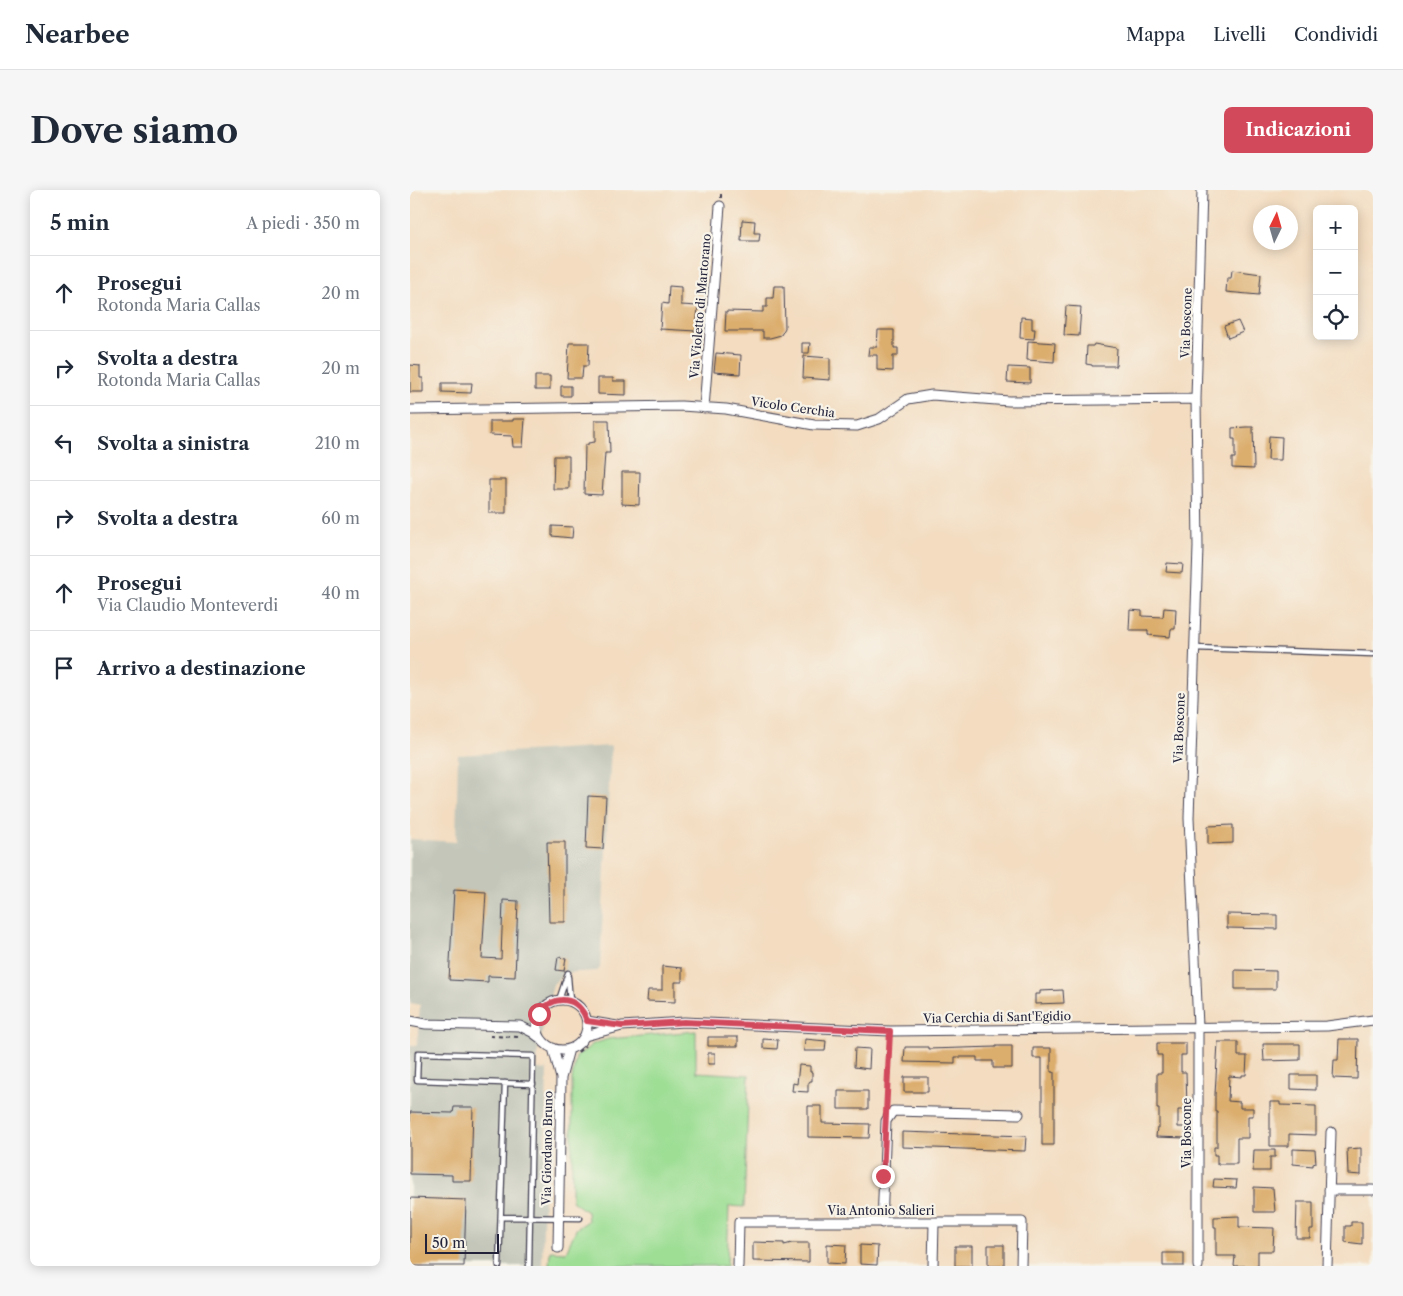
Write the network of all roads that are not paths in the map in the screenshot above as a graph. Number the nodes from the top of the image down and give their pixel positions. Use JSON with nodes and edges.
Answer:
{"nodes":[{"id":1,"x":1202,"y":190,"type":"edge"},
{"id":2,"x":720,"y":206,"type":"dead end"},
{"id":3,"x":1196,"y":399,"type":"junction"},
{"id":4,"x":704,"y":408,"type":"junction"},
{"id":5,"x":410,"y":410,"type":"edge"},
{"id":6,"x":1194,"y":648,"type":"junction"},
{"id":7,"x":1373,"y":654,"type":"edge"},
{"id":8,"x":559,"y":1000,"type":"junction"},
{"id":9,"x":570,"y":1001,"type":"junction"},
{"id":10,"x":539,"y":1014,"type":"junction"},
{"id":11,"x":1373,"y":1020,"type":"edge"},
{"id":12,"x":410,"y":1021,"type":"edge"},
{"id":13,"x":587,"y":1021,"type":"junction"},
{"id":14,"x":520,"y":1026,"type":"junction"},
{"id":15,"x":622,"y":1026,"type":"junction"},
{"id":16,"x":1198,"y":1027,"type":"junction"},
{"id":17,"x":585,"y":1036,"type":"junction"},
{"id":18,"x":549,"y":1046,"type":"junction"},
{"id":19,"x":571,"y":1053,"type":"junction"},
{"id":20,"x":561,"y":1078,"type":"junction"},
{"id":21,"x":505,"y":1083,"type":"junction"},
{"id":22,"x":533,"y":1084,"type":"junction"},
{"id":23,"x":1019,"y":1114,"type":"dead end"},
{"id":24,"x":1330,"y":1132,"type":"dead end"},
{"id":25,"x":1329,"y":1190,"type":"junction"},
{"id":26,"x":1373,"y":1190,"type":"edge"},
{"id":27,"x":501,"y":1217,"type":"junction"},
{"id":28,"x":530,"y":1218,"type":"junction"},
{"id":29,"x":558,"y":1218,"type":"junction"},
{"id":30,"x":580,"y":1218,"type":"dead end"},
{"id":31,"x":882,"y":1222,"type":"junction"},
{"id":32,"x":934,"y":1223,"type":"junction"},
{"id":33,"x":558,"y":1248,"type":"dead end"},
{"id":34,"x":499,"y":1266,"type":"edge"},
{"id":35,"x":529,"y":1266,"type":"edge"},
{"id":36,"x":738,"y":1266,"type":"edge"},
{"id":37,"x":933,"y":1266,"type":"edge"},
{"id":38,"x":1021,"y":1266,"type":"edge"},
{"id":39,"x":1198,"y":1266,"type":"edge"},
{"id":40,"x":1327,"y":1266,"type":"edge"}],
"edges":[{"from":1,"to":3,"type":"street","name":"Via Boscone"},
{"from":2,"to":4,"type":"street","name":"Via Violetto di Martorano"},
{"from":3,"to":4,"type":"street","name":"Vicolo Cerchia"},
{"from":3,"to":6,"type":"street","name":"Via Boscone"},
{"from":4,"to":5,"type":"street","name":"Vicolo Cerchia"},
{"from":6,"to":7,"type":"lane"},
{"from":6,"to":16,"type":"street","name":"Via Boscone"},
{"from":8,"to":9,"type":"street"},
{"from":8,"to":9,"type":"lane"},
{"from":8,"to":10,"type":"street"},
{"from":9,"to":13,"type":"street"},
{"from":10,"to":14,"type":"street"},
{"from":10,"to":18,"type":"street"},
{"from":11,"to":16,"type":"street","name":"Via Cerchia di Sant'Egidio"},
{"from":12,"to":14,"type":"street"},
{"from":13,"to":15,"type":"street","name":"Via Cerchia di Sant'Egidio"},
{"from":13,"to":17,"type":"street"},
{"from":14,"to":18,"type":"street"},
{"from":15,"to":16,"type":"street","name":"Via Cerchia di Sant'Egidio"},
{"from":15,"to":17,"type":"street","name":"Via Cerchia di Sant'Egidio"},
{"from":16,"to":39,"type":"street","name":"Via Boscone"},
{"from":17,"to":19,"type":"street"},
{"from":18,"to":19,"type":"street"},
{"from":18,"to":20,"type":"street","name":"Via Giordano Bruno"},
{"from":19,"to":20,"type":"street","name":"Via Giordano Bruno"},
{"from":20,"to":29,"type":"street","name":"Via Giordano Bruno"},
{"from":21,"to":22,"type":"lane","name":"Via Giordano Bruno"},
{"from":21,"to":22,"type":"lane","name":"Via Giordano Bruno"},
{"from":21,"to":27,"type":"lane"},
{"from":22,"to":28,"type":"lane","name":"Via Giordano Bruno"},
{"from":23,"to":31,"type":"street"},
{"from":24,"to":25,"type":"street"},
{"from":25,"to":26,"type":"street"},
{"from":25,"to":40,"type":"street"},
{"from":27,"to":28,"type":"lane","name":"Via Giordano Bruno"},
{"from":27,"to":34,"type":"lane"},
{"from":28,"to":29,"type":"lane","name":"Via Giordano Bruno"},
{"from":28,"to":35,"type":"lane","name":"Via Giordano Bruno"},
{"from":29,"to":30,"type":"lane","name":"Via Giordano Bruno"},
{"from":29,"to":33,"type":"street","name":"Via Giordano Bruno"},
{"from":31,"to":32,"type":"street","name":"Via Antonio Salieri"},
{"from":31,"to":36,"type":"street","name":"Via Antonio Salieri"},
{"from":32,"to":37,"type":"street"},
{"from":32,"to":38,"type":"street","name":"Via Antonio Salieri"}]}
